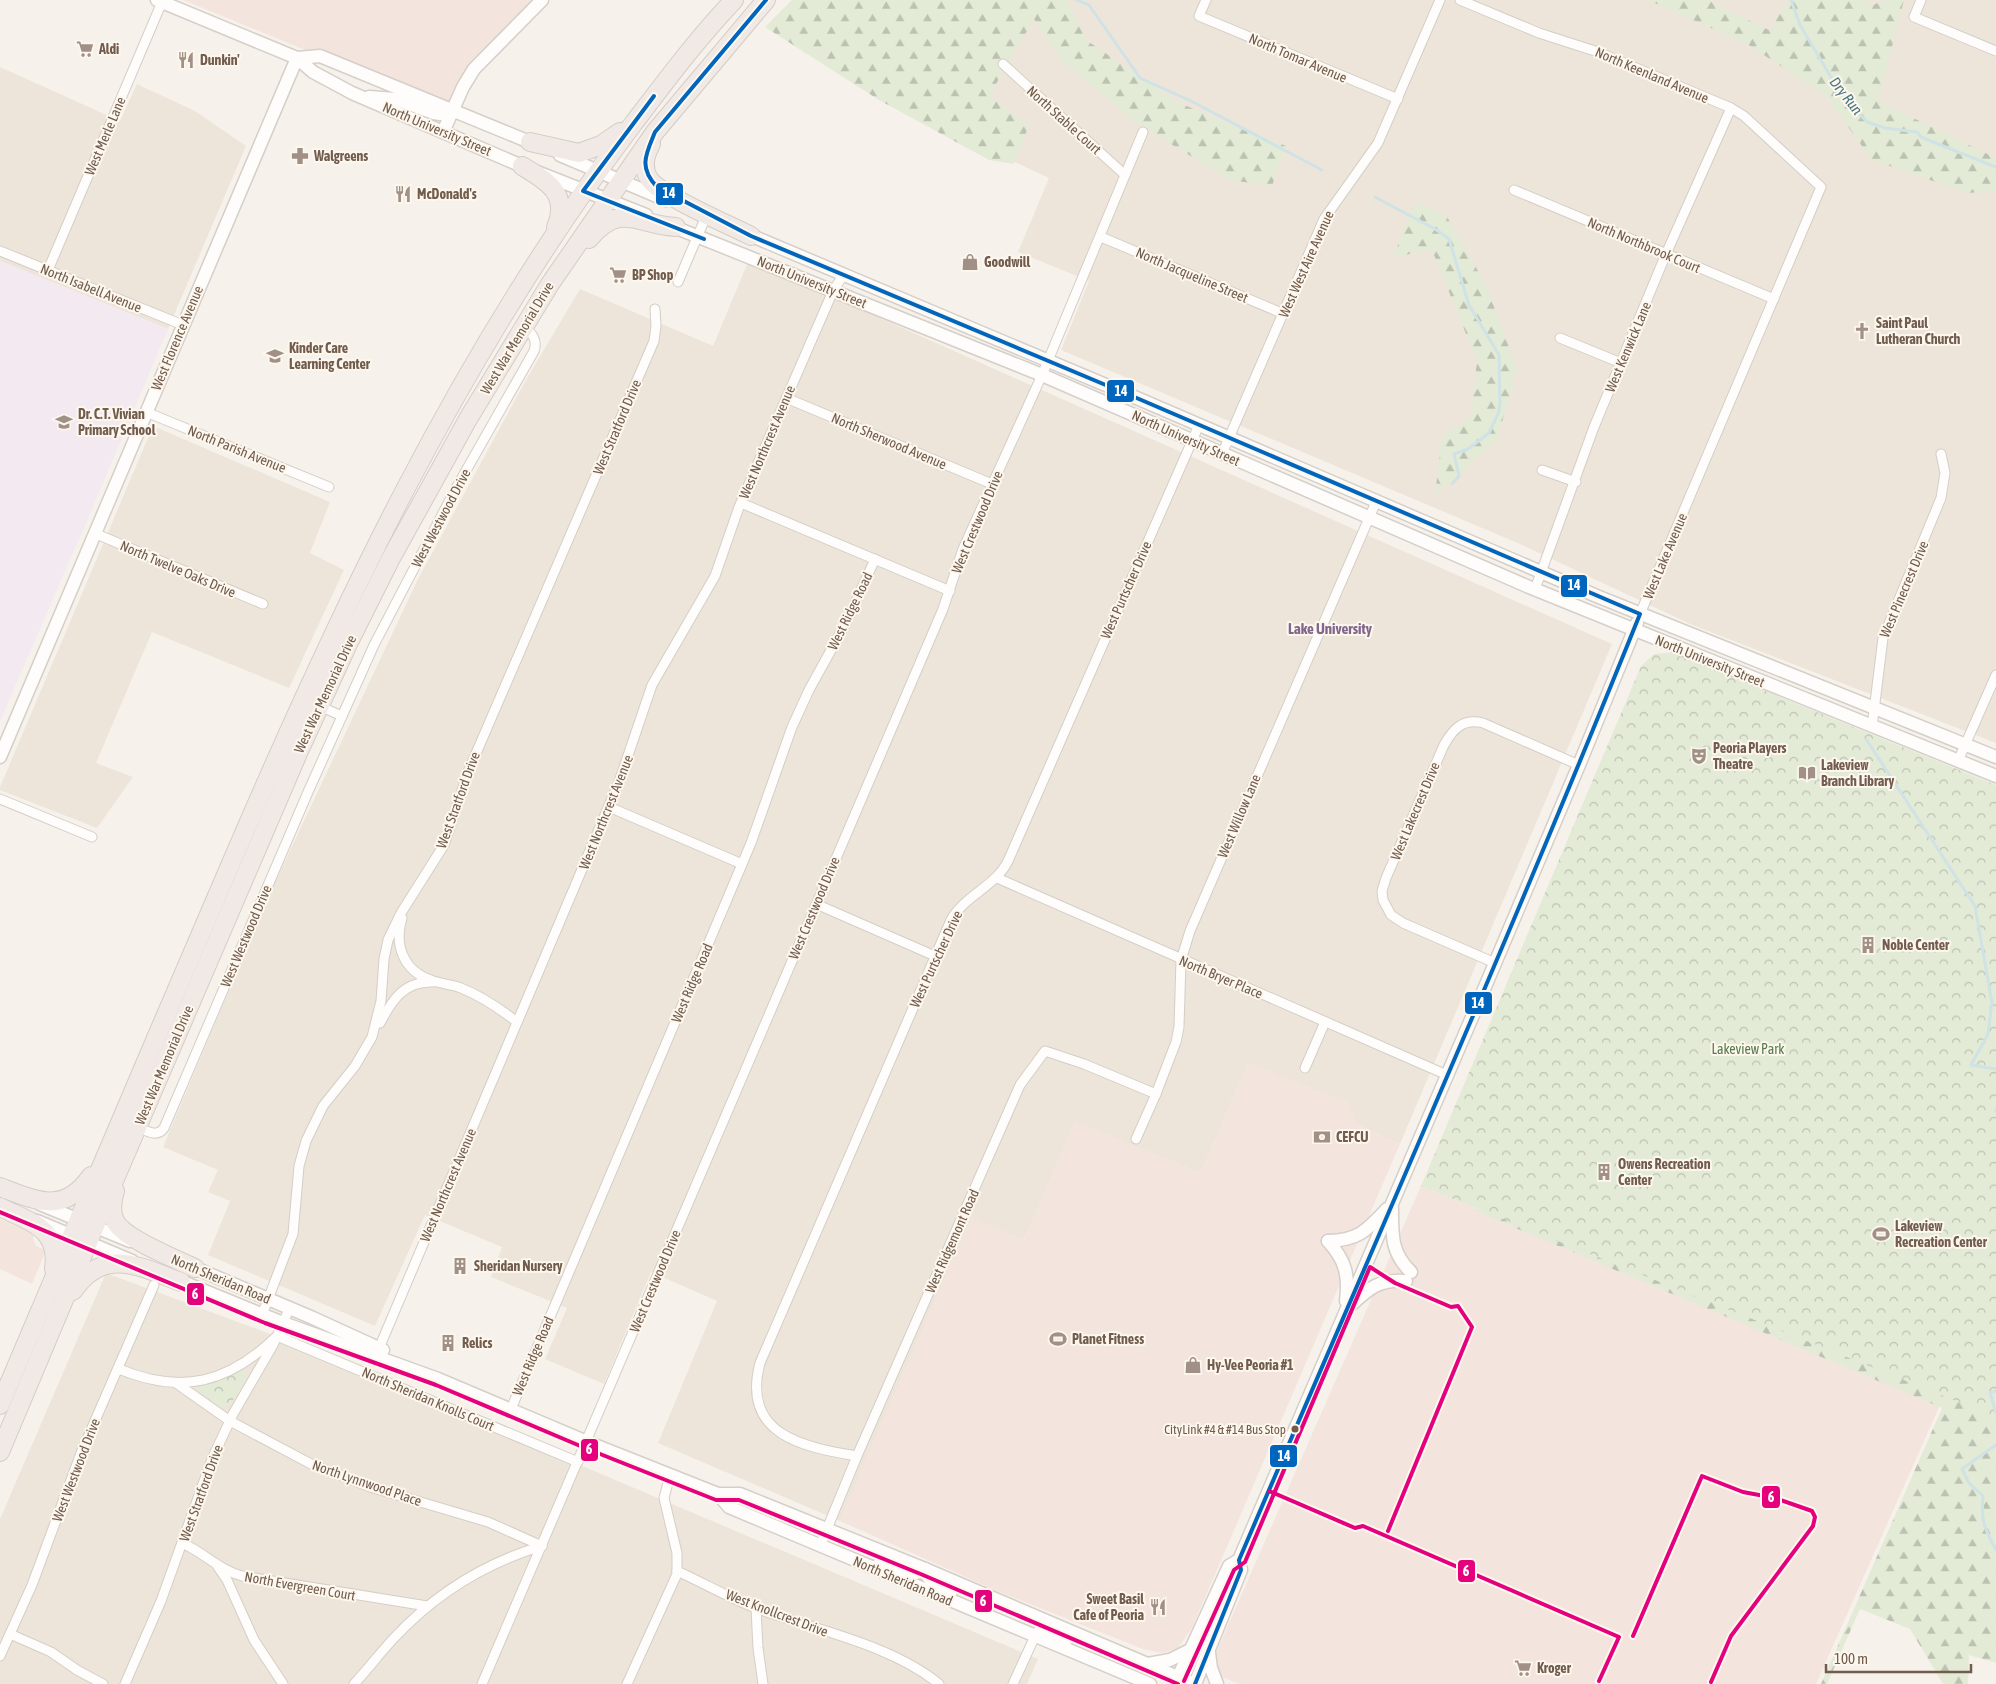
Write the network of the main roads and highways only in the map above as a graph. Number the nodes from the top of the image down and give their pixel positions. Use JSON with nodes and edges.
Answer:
{"nodes":[{"id":1,"x":542,"y":0,"type":"edge"},
{"id":2,"x":734,"y":0,"type":"edge"},
{"id":3,"x":766,"y":0,"type":"edge"},
{"id":4,"x":160,"y":1,"type":"edge"},
{"id":5,"x":688,"y":51,"type":"junction"},
{"id":6,"x":297,"y":58,"type":"junction"},
{"id":7,"x":359,"y":96,"type":"junction"},
{"id":8,"x":452,"y":110,"type":"junction"},
{"id":9,"x":443,"y":132,"type":"junction"},
{"id":10,"x":656,"y":132,"type":"junction"},
{"id":11,"x":530,"y":142,"type":"junction"},
{"id":12,"x":522,"y":166,"type":"junction"},
{"id":13,"x":598,"y":170,"type":"junction"},
{"id":14,"x":621,"y":180,"type":"junction"},
{"id":15,"x":583,"y":191,"type":"junction"},
{"id":16,"x":607,"y":200,"type":"junction"},
{"id":17,"x":707,"y":215,"type":"junction"},
{"id":18,"x":676,"y":227,"type":"junction"},
{"id":19,"x":752,"y":236,"type":"joint"},
{"id":20,"x":546,"y":245,"type":"junction"},
{"id":21,"x":525,"y":327,"type":"junction"},
{"id":22,"x":1640,"y":614,"type":"junction"},
{"id":23,"x":1634,"y":630,"type":"junction"},
{"id":24,"x":0,"y":757,"type":"edge"},
{"id":25,"x":1996,"y":757,"type":"edge"},
{"id":26,"x":1996,"y":776,"type":"edge"},
{"id":27,"x":133,"y":1090,"type":"junction"},
{"id":28,"x":137,"y":1127,"type":"junction"},
{"id":29,"x":0,"y":1187,"type":"edge"},
{"id":30,"x":1392,"y":1203,"type":"junction"},
{"id":31,"x":0,"y":1206,"type":"edge"},
{"id":32,"x":78,"y":1220,"type":"junction"},
{"id":33,"x":95,"y":1226,"type":"junction"},
{"id":34,"x":71,"y":1236,"type":"junction"},
{"id":35,"x":88,"y":1243,"type":"junction"},
{"id":36,"x":195,"y":1268,"type":"junction"},
{"id":37,"x":182,"y":1282,"type":"junction"},
{"id":38,"x":1345,"y":1311,"type":"junction"},
{"id":39,"x":38,"y":1317,"type":"junction"},
{"id":40,"x":378,"y":1352,"type":"junction"},
{"id":41,"x":39,"y":1358,"type":"junction"},
{"id":42,"x":0,"y":1405,"type":"edge"},
{"id":43,"x":0,"y":1452,"type":"edge"},
{"id":44,"x":718,"y":1494,"type":"junction"},
{"id":45,"x":1239,"y":1560,"type":"junction"},
{"id":46,"x":859,"y":1562,"type":"junction"},
{"id":47,"x":925,"y":1569,"type":"junction"},
{"id":48,"x":980,"y":1613,"type":"junction"},
{"id":49,"x":1035,"y":1636,"type":"junction"},
{"id":50,"x":1082,"y":1636,"type":"junction"},
{"id":51,"x":1190,"y":1650,"type":"junction"},
{"id":52,"x":1208,"y":1651,"type":"junction"},
{"id":53,"x":1147,"y":1664,"type":"junction"},
{"id":54,"x":1177,"y":1681,"type":"edge"},
{"id":55,"x":1145,"y":1683,"type":"edge"},
{"id":56,"x":1195,"y":1684,"type":"edge"},
{"id":57,"x":1217,"y":1684,"type":"edge"}],
"edges":[{"from":1,"to":8,"type":"main road"},
{"from":2,"to":5,"type":"highway","name":"West War Memorial Drive"},
{"from":3,"to":10,"type":"highway","name":"West War Memorial Drive"},
{"from":4,"to":6,"type":"main road","name":"North University Street"},
{"from":5,"to":11,"type":"highway"},
{"from":5,"to":13,"type":"highway","name":"West War Memorial Drive"},
{"from":6,"to":7,"type":"main road","name":"North University Street"},
{"from":6,"to":8,"type":"main road","name":"North University Street"},
{"from":6,"to":24,"type":"main road","name":"West Florence Avenue"},
{"from":7,"to":8,"type":"main road"},
{"from":7,"to":9,"type":"main road","name":"North University Street"},
{"from":8,"to":9,"type":"main road"},
{"from":8,"to":11,"type":"main road","name":"North University Street"},
{"from":9,"to":12,"type":"main road","name":"North University Street"},
{"from":10,"to":14,"type":"highway","name":"West War Memorial Drive"},
{"from":10,"to":17,"type":"highway"},
{"from":11,"to":13,"type":"main road","name":"North University Street"},
{"from":12,"to":15,"type":"main road","name":"North University Street"},
{"from":12,"to":20,"type":"highway"},
{"from":13,"to":14,"type":"main road","name":"North University Street"},
{"from":13,"to":15,"type":"highway","name":"West War Memorial Drive"},
{"from":14,"to":16,"type":"highway","name":"West War Memorial Drive"},
{"from":14,"to":17,"type":"main road","name":"North University Street"},
{"from":15,"to":16,"type":"main road","name":"North University Street"},
{"from":15,"to":20,"type":"highway","name":"West War Memorial Drive"},
{"from":16,"to":18,"type":"main road","name":"North University Street"},
{"from":16,"to":21,"type":"highway","name":"West War Memorial Drive"},
{"from":17,"to":19,"type":"highway"},
{"from":18,"to":21,"type":"highway"},
{"from":18,"to":23,"type":"main road","name":"North University Street"},
{"from":19,"to":22,"type":"main road","name":"North University Street"},
{"from":20,"to":27,"type":"highway","name":"West War Memorial Drive"},
{"from":21,"to":28,"type":"highway","name":"West War Memorial Drive"},
{"from":22,"to":23,"type":"main road","name":"West Lake Avenue"},
{"from":22,"to":25,"type":"main road","name":"North University Street"},
{"from":23,"to":26,"type":"main road","name":"North University Street"},
{"from":23,"to":30,"type":"main road","name":"West Lake Avenue"},
{"from":27,"to":29,"type":"highway"},
{"from":27,"to":32,"type":"highway","name":"West War Memorial Drive"},
{"from":28,"to":33,"type":"highway","name":"West War Memorial Drive"},
{"from":28,"to":36,"type":"highway"},
{"from":29,"to":32,"type":"main road","name":"North Sheridan Road"},
{"from":30,"to":38,"type":"main road","name":"West Lake Avenue"},
{"from":30,"to":38,"type":"main road"},
{"from":30,"to":38,"type":"main road"},
{"from":31,"to":34,"type":"main road","name":"North Sheridan Road"},
{"from":31,"to":39,"type":"highway"},
{"from":32,"to":33,"type":"main road","name":"North Sheridan Road"},
{"from":32,"to":34,"type":"highway","name":"West War Memorial Drive"},
{"from":33,"to":35,"type":"highway","name":"West War Memorial Drive"},
{"from":33,"to":36,"type":"main road","name":"North Sheridan Road"},
{"from":34,"to":35,"type":"main road","name":"North Sheridan Road"},
{"from":34,"to":39,"type":"highway","name":"West War Memorial Drive"},
{"from":35,"to":37,"type":"main road","name":"North Sheridan Road"},
{"from":35,"to":41,"type":"highway","name":"West War Memorial Drive"},
{"from":36,"to":40,"type":"main road","name":"North Sheridan Road"},
{"from":37,"to":40,"type":"main road","name":"North Sheridan Road"},
{"from":37,"to":41,"type":"highway"},
{"from":38,"to":45,"type":"main road","name":"West Lake Avenue"},
{"from":39,"to":42,"type":"highway","name":"West War Memorial Drive"},
{"from":40,"to":44,"type":"main road","name":"North Sheridan Road"},
{"from":41,"to":43,"type":"highway","name":"West War Memorial Drive"},
{"from":44,"to":46,"type":"main road","name":"North Sheridan Road"},
{"from":44,"to":47,"type":"main road","name":"North Sheridan Road"},
{"from":45,"to":51,"type":"main road","name":"West Lake Avenue"},
{"from":45,"to":52,"type":"main road","name":"West Lake Avenue"},
{"from":46,"to":47,"type":"main road"},
{"from":46,"to":48,"type":"main road","name":"North Sheridan Road"},
{"from":47,"to":48,"type":"main road"},
{"from":47,"to":50,"type":"main road","name":"North Sheridan Road"},
{"from":48,"to":49,"type":"main road","name":"North Sheridan Road"},
{"from":49,"to":50,"type":"main road"},
{"from":49,"to":55,"type":"main road","name":"North Sheridan Road"},
{"from":50,"to":53,"type":"main road","name":"North Sheridan Road"},
{"from":51,"to":53,"type":"main road"},
{"from":51,"to":54,"type":"main road","name":"West Lake Avenue"},
{"from":52,"to":56,"type":"main road","name":"West Lake Avenue"},
{"from":52,"to":57,"type":"main road"},
{"from":53,"to":54,"type":"main road","name":"North Sheridan Road"},
{"from":54,"to":56,"type":"main road","name":"North Sheridan Road"}]}
